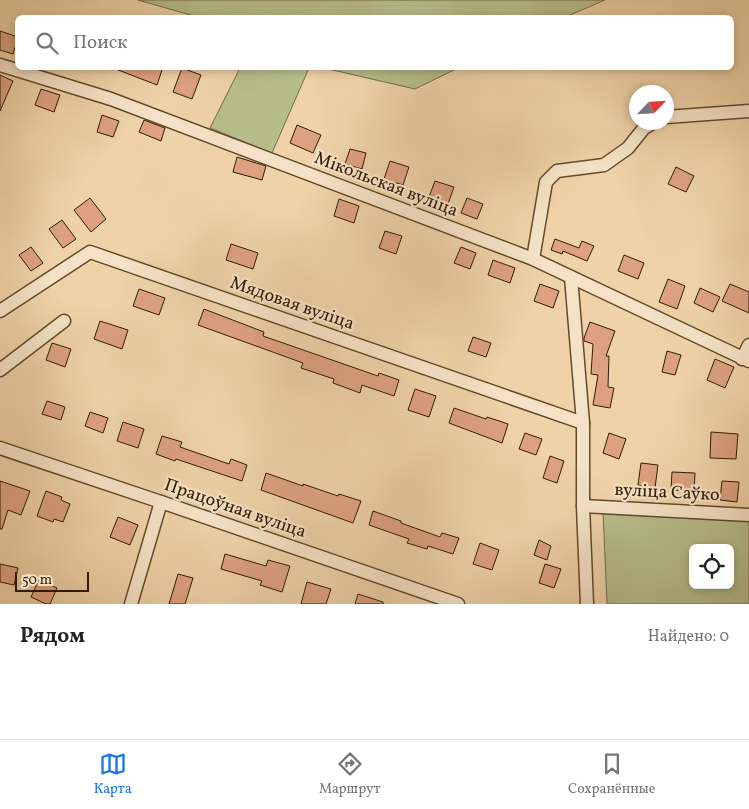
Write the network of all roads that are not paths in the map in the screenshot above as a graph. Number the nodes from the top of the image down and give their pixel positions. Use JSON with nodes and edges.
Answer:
{"nodes":[{"id":1,"x":0,"y":65,"type":"edge"},
{"id":2,"x":15,"y":70,"type":"edge"},
{"id":3,"x":16,"y":70,"type":"edge"},
{"id":4,"x":749,"y":111,"type":"edge"},
{"id":5,"x":674,"y":116,"type":"edge"},
{"id":6,"x":642,"y":130,"type":"edge"},
{"id":7,"x":533,"y":259,"type":"junction"},
{"id":8,"x":571,"y":277,"type":"junction"},
{"id":9,"x":0,"y":311,"type":"edge"},
{"id":10,"x":64,"y":321,"type":"dead end"},
{"id":11,"x":749,"y":346,"type":"edge"},
{"id":12,"x":746,"y":360,"type":"edge"},
{"id":13,"x":0,"y":370,"type":"edge"},
{"id":14,"x":583,"y":423,"type":"junction"},
{"id":15,"x":0,"y":448,"type":"edge"},
{"id":16,"x":161,"y":502,"type":"junction"},
{"id":17,"x":583,"y":506,"type":"junction"},
{"id":18,"x":749,"y":515,"type":"edge"},
{"id":19,"x":131,"y":604,"type":"edge"},
{"id":20,"x":458,"y":604,"type":"edge"},
{"id":21,"x":587,"y":604,"type":"edge"}],
"edges":[{"from":1,"to":2,"type":"street","name":"Мікольская вуліца"},
{"from":3,"to":7,"type":"street","name":"Мікольская вуліца"},
{"from":4,"to":5,"type":"street"},
{"from":6,"to":7,"type":"street"},
{"from":7,"to":8,"type":"street","name":"Мікольская вуліца"},
{"from":8,"to":12,"type":"street","name":"Мікольская вуліца"},
{"from":8,"to":14,"type":"street"},
{"from":9,"to":14,"type":"street","name":"Мядовая вуліца"},
{"from":10,"to":13,"type":"street"},
{"from":11,"to":12,"type":"street"},
{"from":14,"to":17,"type":"street"},
{"from":15,"to":16,"type":"street","name":"Працоўная вуліца"},
{"from":16,"to":19,"type":"street"},
{"from":16,"to":20,"type":"street","name":"Працоўная вуліца"},
{"from":17,"to":18,"type":"street","name":"вуліца Саўко"},
{"from":17,"to":21,"type":"street"}]}
